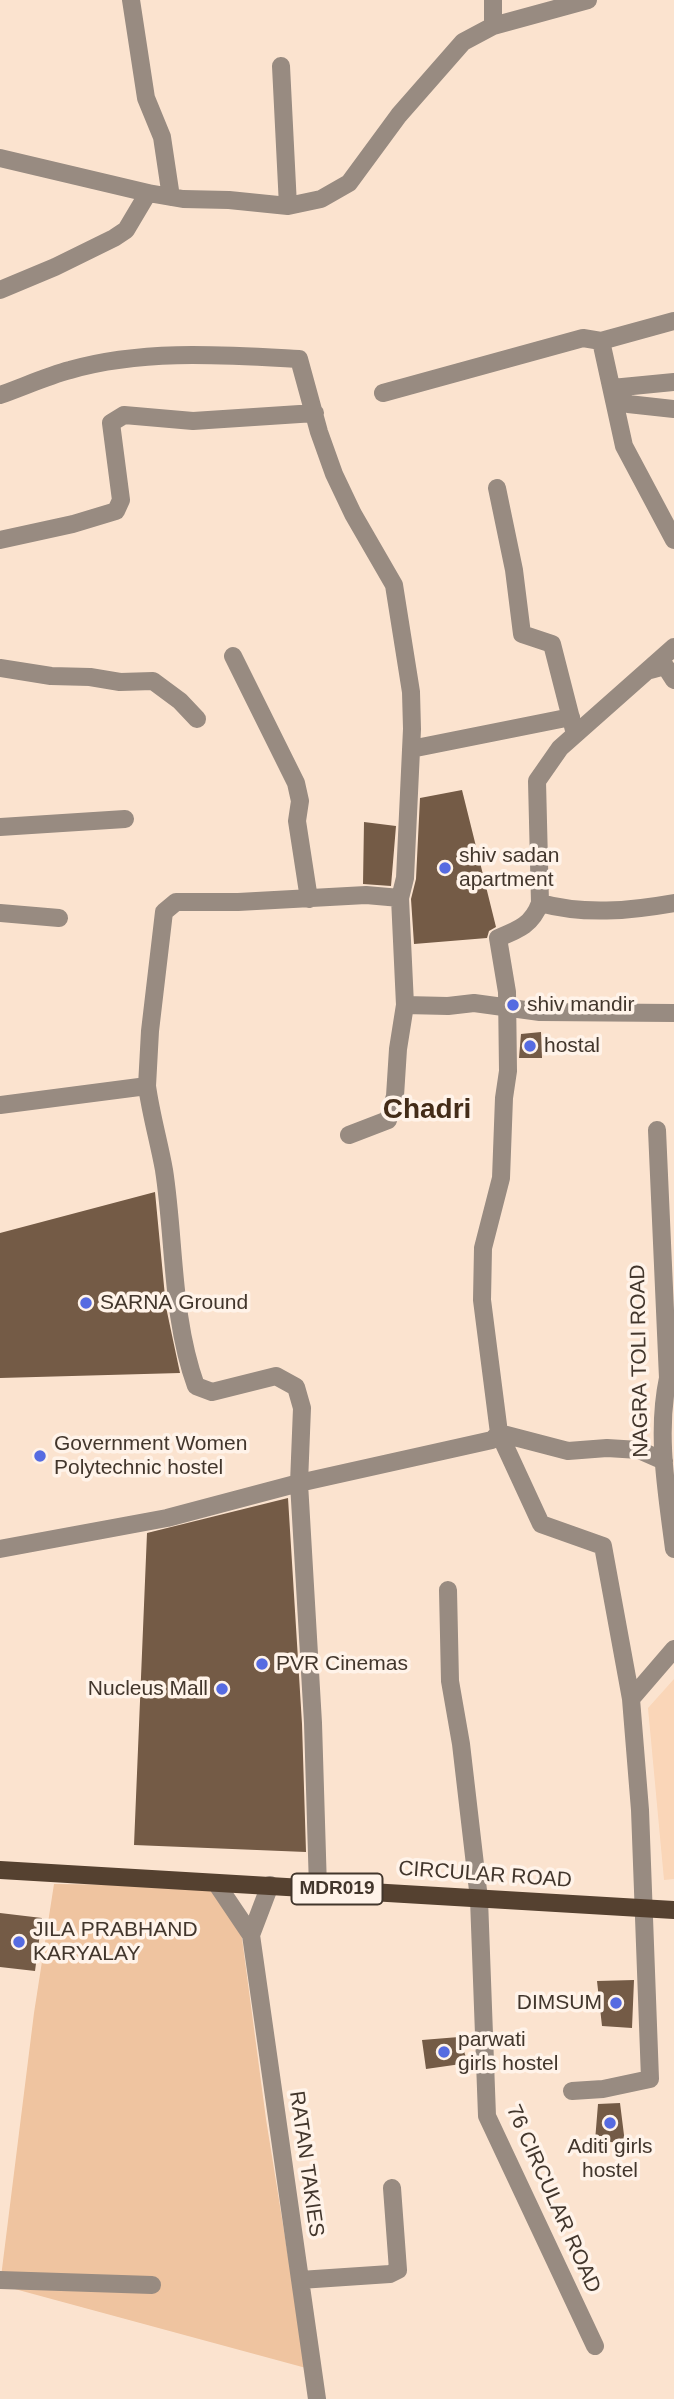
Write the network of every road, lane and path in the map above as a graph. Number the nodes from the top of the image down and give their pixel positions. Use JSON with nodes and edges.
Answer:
{"nodes":[{"id":1,"x":131,"y":0,"type":"edge"},
{"id":2,"x":493,"y":0,"type":"edge"},
{"id":3,"x":588,"y":0,"type":"edge"},
{"id":4,"x":493,"y":26,"type":"junction"},
{"id":5,"x":281,"y":66,"type":"dead end"},
{"id":6,"x":0,"y":158,"type":"edge"},
{"id":7,"x":148,"y":193,"type":"junction"},
{"id":8,"x":171,"y":197,"type":"junction"},
{"id":9,"x":288,"y":206,"type":"junction"},
{"id":10,"x":0,"y":290,"type":"edge"},
{"id":11,"x":674,"y":321,"type":"edge"},
{"id":12,"x":601,"y":341,"type":"junction"},
{"id":13,"x":674,"y":382,"type":"edge"},
{"id":14,"x":612,"y":388,"type":"junction"},
{"id":15,"x":383,"y":393,"type":"dead end"},
{"id":16,"x":0,"y":395,"type":"edge"},
{"id":17,"x":674,"y":409,"type":"edge"},
{"id":18,"x":315,"y":413,"type":"junction"},
{"id":19,"x":497,"y":488,"type":"dead end"},
{"id":20,"x":0,"y":540,"type":"edge"},
{"id":21,"x":674,"y":540,"type":"edge"},
{"id":22,"x":674,"y":647,"type":"edge"},
{"id":23,"x":233,"y":656,"type":"dead end"},
{"id":24,"x":0,"y":668,"type":"edge"},
{"id":25,"x":650,"y":670,"type":"junction"},
{"id":26,"x":674,"y":680,"type":"edge"},
{"id":27,"x":198,"y":719,"type":"dead end"},
{"id":28,"x":573,"y":725,"type":"junction"},
{"id":29,"x":411,"y":749,"type":"junction"},
{"id":30,"x":125,"y":819,"type":"dead end"},
{"id":31,"x":0,"y":827,"type":"edge"},
{"id":32,"x":400,"y":898,"type":"junction"},
{"id":33,"x":309,"y":900,"type":"junction"},
{"id":34,"x":540,"y":903,"type":"junction"},
{"id":35,"x":674,"y":903,"type":"edge"},
{"id":36,"x":0,"y":913,"type":"edge"},
{"id":37,"x":59,"y":918,"type":"dead end"},
{"id":38,"x":405,"y":1005,"type":"junction"},
{"id":39,"x":508,"y":1006,"type":"junction"},
{"id":40,"x":674,"y":1013,"type":"edge"},
{"id":41,"x":147,"y":1086,"type":"junction"},
{"id":42,"x":0,"y":1105,"type":"edge"},
{"id":43,"x":657,"y":1130,"type":"dead end"},
{"id":44,"x":349,"y":1135,"type":"dead end"},
{"id":45,"x":495,"y":1436,"type":"junction"},
{"id":46,"x":664,"y":1461,"type":"junction"},
{"id":47,"x":299,"y":1483,"type":"junction"},
{"id":48,"x":0,"y":1549,"type":"edge"},
{"id":49,"x":674,"y":1549,"type":"edge"},
{"id":50,"x":448,"y":1590,"type":"dead end"},
{"id":51,"x":674,"y":1649,"type":"edge"},
{"id":52,"x":631,"y":1699,"type":"junction"},
{"id":53,"x":0,"y":1870,"type":"edge"},
{"id":54,"x":216,"y":1883,"type":"junction"},
{"id":55,"x":271,"y":1885,"type":"junction"},
{"id":56,"x":318,"y":1888,"type":"junction"},
{"id":57,"x":479,"y":1899,"type":"junction"},
{"id":58,"x":643,"y":1908,"type":"junction"},
{"id":59,"x":674,"y":1910,"type":"edge"},
{"id":60,"x":251,"y":1935,"type":"junction"},
{"id":61,"x":572,"y":2091,"type":"dead end"},
{"id":62,"x":393,"y":2188,"type":"dead end"},
{"id":63,"x":0,"y":2280,"type":"edge"},
{"id":64,"x":300,"y":2280,"type":"junction"},
{"id":65,"x":152,"y":2285,"type":"dead end"},
{"id":66,"x":594,"y":2346,"type":"dead end"},
{"id":67,"x":317,"y":2399,"type":"edge"}],
"edges":[{"from":1,"to":8,"type":"street"},
{"from":2,"to":4,"type":"street"},
{"from":3,"to":4,"type":"street"},
{"from":4,"to":9,"type":"street"},
{"from":5,"to":9,"type":"street"},
{"from":6,"to":7,"type":"street"},
{"from":7,"to":8,"type":"street"},
{"from":7,"to":10,"type":"street"},
{"from":8,"to":9,"type":"street"},
{"from":11,"to":12,"type":"street"},
{"from":12,"to":14,"type":"street"},
{"from":12,"to":15,"type":"street"},
{"from":13,"to":14,"type":"street"},
{"from":14,"to":17,"type":"street"},
{"from":14,"to":21,"type":"street"},
{"from":16,"to":18,"type":"street"},
{"from":18,"to":20,"type":"street"},
{"from":18,"to":29,"type":"street"},
{"from":19,"to":28,"type":"street"},
{"from":22,"to":25,"type":"street"},
{"from":23,"to":33,"type":"street"},
{"from":24,"to":27,"type":"street"},
{"from":25,"to":26,"type":"street"},
{"from":25,"to":28,"type":"street"},
{"from":28,"to":29,"type":"street"},
{"from":28,"to":34,"type":"street"},
{"from":29,"to":32,"type":"street"},
{"from":30,"to":31,"type":"street"},
{"from":32,"to":33,"type":"street"},
{"from":32,"to":38,"type":"street"},
{"from":33,"to":41,"type":"street"},
{"from":34,"to":35,"type":"street"},
{"from":34,"to":39,"type":"street"},
{"from":36,"to":37,"type":"street"},
{"from":38,"to":39,"type":"street"},
{"from":38,"to":44,"type":"street"},
{"from":39,"to":40,"type":"street"},
{"from":39,"to":45,"type":"street"},
{"from":41,"to":42,"type":"street"},
{"from":41,"to":47,"type":"street"},
{"from":43,"to":46,"type":"street","name":"NAGRA TOLI ROAD"},
{"from":45,"to":46,"type":"street"},
{"from":45,"to":47,"type":"street"},
{"from":45,"to":52,"type":"street"},
{"from":46,"to":49,"type":"street","name":"NAGRA TOLI ROAD"},
{"from":47,"to":48,"type":"street"},
{"from":47,"to":56,"type":"street"},
{"from":50,"to":57,"type":"street","name":"76 CIRCULAR ROAD"},
{"from":51,"to":52,"type":"street"},
{"from":52,"to":58,"type":"street"},
{"from":53,"to":54,"type":"main road","name":"CIRCULAR ROAD","number":"MDR019"},
{"from":54,"to":55,"type":"main road","name":"CIRCULAR ROAD","number":"MDR019"},
{"from":54,"to":60,"type":"street","name":"RATAN TAKIES"},
{"from":55,"to":56,"type":"main road","name":"CIRCULAR ROAD","number":"MDR019"},
{"from":55,"to":60,"type":"street","name":"RATAN TAKIES"},
{"from":56,"to":57,"type":"main road","name":"CIRCULAR ROAD","number":"MDR019"},
{"from":57,"to":58,"type":"main road","name":"CIRCULAR ROAD","number":"MDR019"},
{"from":57,"to":66,"type":"street","name":"76 CIRCULAR ROAD"},
{"from":58,"to":59,"type":"main road","name":"CIRCULAR ROAD","number":"MDR019"},
{"from":58,"to":61,"type":"street"},
{"from":60,"to":64,"type":"street","name":"RATAN TAKIES"},
{"from":62,"to":64,"type":"street"},
{"from":63,"to":65,"type":"street"},
{"from":64,"to":67,"type":"street","name":"RATAN TAKIES"}]}
